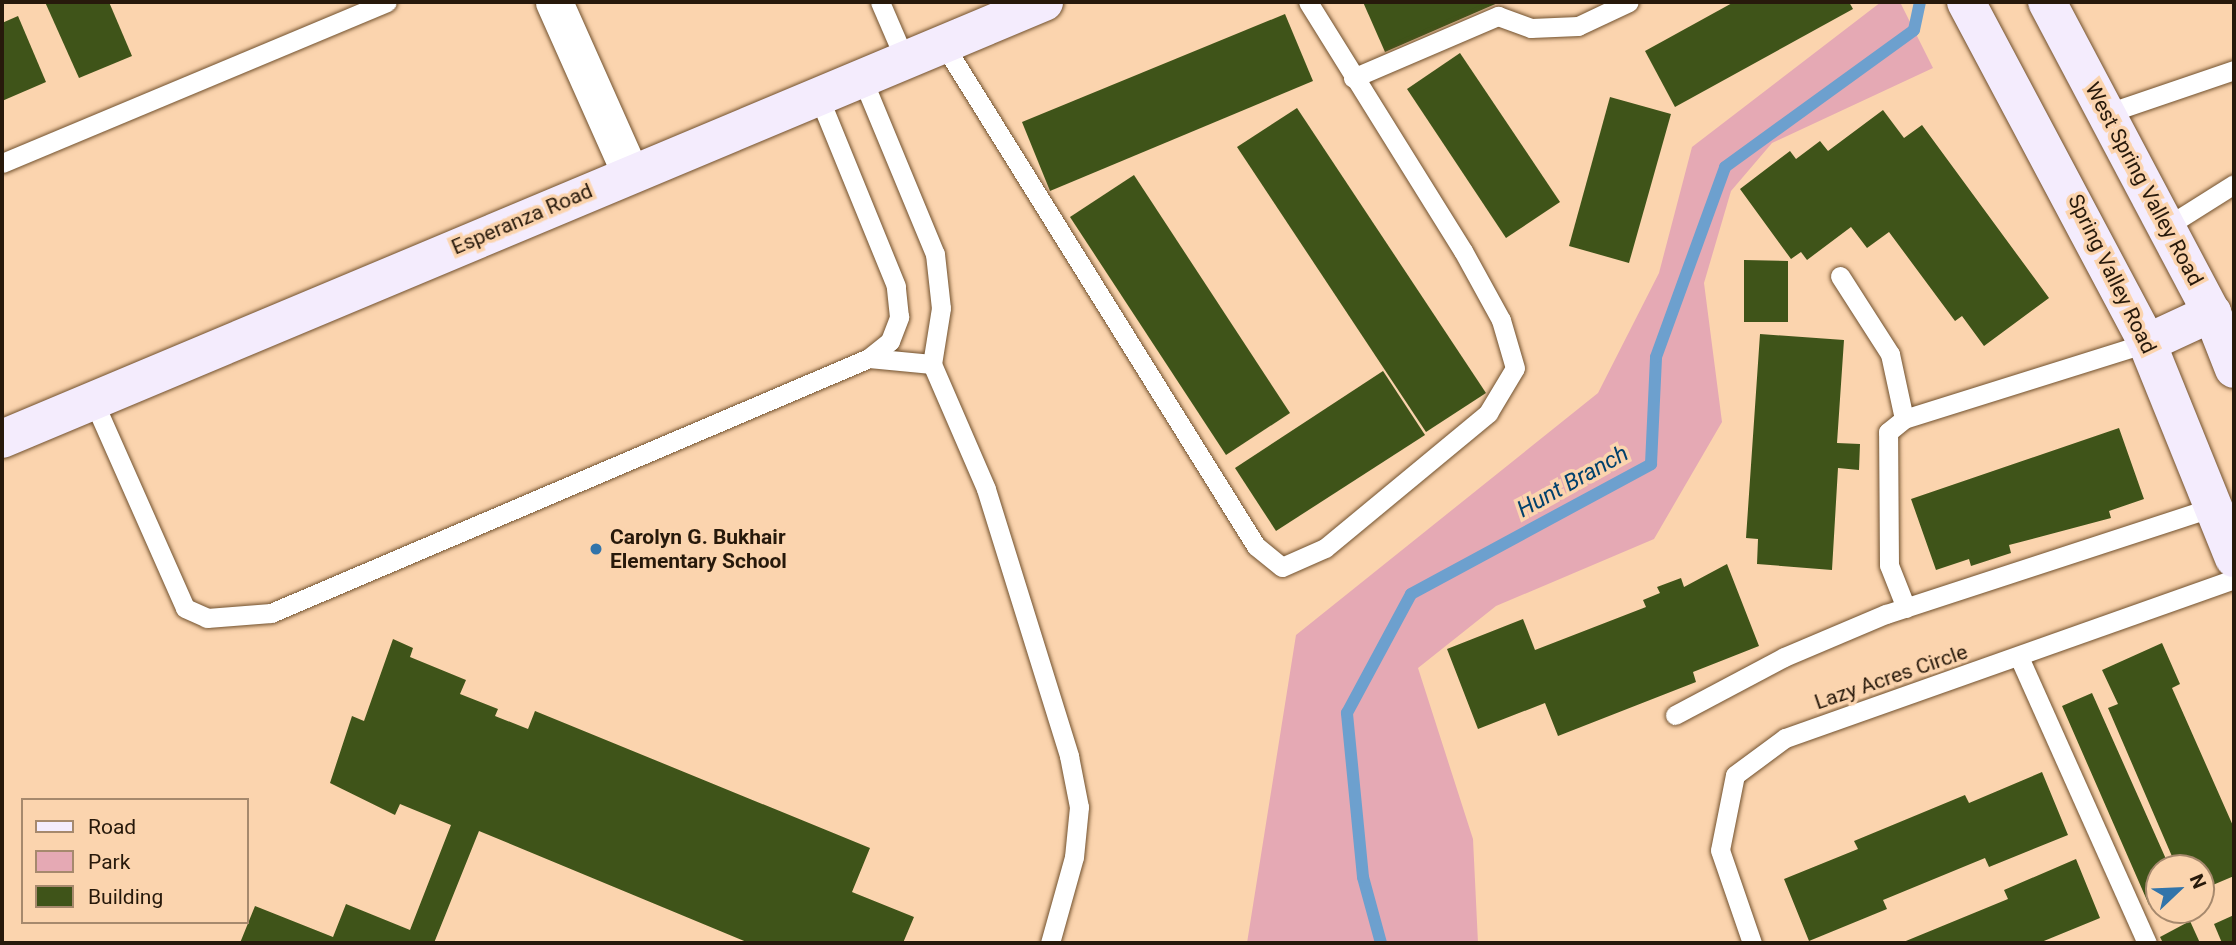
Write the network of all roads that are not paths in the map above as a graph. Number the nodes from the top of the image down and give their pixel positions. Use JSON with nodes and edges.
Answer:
{"nodes":[{"id":1,"x":387,"y":2,"type":"edge"},
{"id":2,"x":554,"y":2,"type":"edge"},
{"id":3,"x":880,"y":2,"type":"edge"},
{"id":4,"x":1044,"y":2,"type":"edge"},
{"id":5,"x":1308,"y":2,"type":"edge"},
{"id":6,"x":1629,"y":2,"type":"edge"},
{"id":7,"x":1966,"y":2,"type":"edge"},
{"id":8,"x":2050,"y":8,"type":"edge"},
{"id":9,"x":944,"y":45,"type":"junction"},
{"id":10,"x":905,"y":60,"type":"junction"},
{"id":11,"x":2234,"y":70,"type":"edge"},
{"id":12,"x":862,"y":78,"type":"junction"},
{"id":13,"x":1353,"y":78,"type":"junction"},
{"id":14,"x":819,"y":97,"type":"junction"},
{"id":15,"x":2108,"y":113,"type":"junction"},
{"id":16,"x":2,"y":163,"type":"edge"},
{"id":17,"x":630,"y":173,"type":"junction"},
{"id":18,"x":2234,"y":184,"type":"edge"},
{"id":19,"x":2166,"y":227,"type":"junction"},
{"id":20,"x":1840,"y":276,"type":"dead end"},
{"id":21,"x":2223,"y":308,"type":"edge"},
{"id":22,"x":2147,"y":343,"type":"junction"},
{"id":23,"x":869,"y":358,"type":"junction"},
{"id":24,"x":932,"y":364,"type":"junction"},
{"id":25,"x":2234,"y":369,"type":"edge"},
{"id":26,"x":93,"y":400,"type":"junction"},
{"id":27,"x":1904,"y":419,"type":"junction"},
{"id":28,"x":2,"y":439,"type":"edge"},
{"id":29,"x":2213,"y":508,"type":"junction"},
{"id":30,"x":2234,"y":558,"type":"edge"},
{"id":31,"x":2234,"y":579,"type":"edge"},
{"id":32,"x":1906,"y":608,"type":"junction"},
{"id":33,"x":2018,"y":657,"type":"junction"},
{"id":34,"x":1675,"y":715,"type":"dead end"},
{"id":35,"x":1050,"y":943,"type":"edge"},
{"id":36,"x":1752,"y":943,"type":"edge"},
{"id":37,"x":2147,"y":943,"type":"edge"}],
"edges":[{"from":1,"to":16,"type":"lane"},
{"from":2,"to":17,"type":"street"},
{"from":3,"to":10,"type":"lane"},
{"from":4,"to":9,"type":"street","name":"Esperanza Road"},
{"from":5,"to":13,"type":"lane"},
{"from":6,"to":13,"type":"lane"},
{"from":7,"to":22,"type":"street","name":"Spring Valley Road"},
{"from":8,"to":15,"type":"street","name":"West Spring Valley Road"},
{"from":9,"to":10,"type":"street","name":"Esperanza Road"},
{"from":9,"to":13,"type":"lane"},
{"from":10,"to":12,"type":"street","name":"Esperanza Road"},
{"from":11,"to":15,"type":"lane"},
{"from":12,"to":14,"type":"street","name":"Esperanza Road"},
{"from":12,"to":24,"type":"lane"},
{"from":14,"to":17,"type":"street","name":"Esperanza Road"},
{"from":14,"to":23,"type":"lane"},
{"from":15,"to":19,"type":"street","name":"West Spring Valley Road"},
{"from":17,"to":26,"type":"street","name":"Esperanza Road"},
{"from":18,"to":19,"type":"lane"},
{"from":19,"to":21,"type":"street","name":"West Spring Valley Road"},
{"from":20,"to":27,"type":"lane"},
{"from":21,"to":22,"type":"street"},
{"from":21,"to":25,"type":"street","name":"West Spring Valley Road"},
{"from":22,"to":27,"type":"lane"},
{"from":22,"to":29,"type":"street","name":"Spring Valley Road"},
{"from":23,"to":24,"type":"lane"},
{"from":23,"to":26,"type":"lane"},
{"from":24,"to":35,"type":"lane"},
{"from":26,"to":28,"type":"street","name":"Esperanza Road"},
{"from":27,"to":32,"type":"lane"},
{"from":29,"to":30,"type":"street","name":"Spring Valley Road"},
{"from":29,"to":32,"type":"lane"},
{"from":31,"to":33,"type":"lane","name":"Lazy Acres Circle"},
{"from":32,"to":34,"type":"lane"},
{"from":33,"to":36,"type":"lane","name":"Lazy Acres Circle"},
{"from":33,"to":37,"type":"lane"}]}
